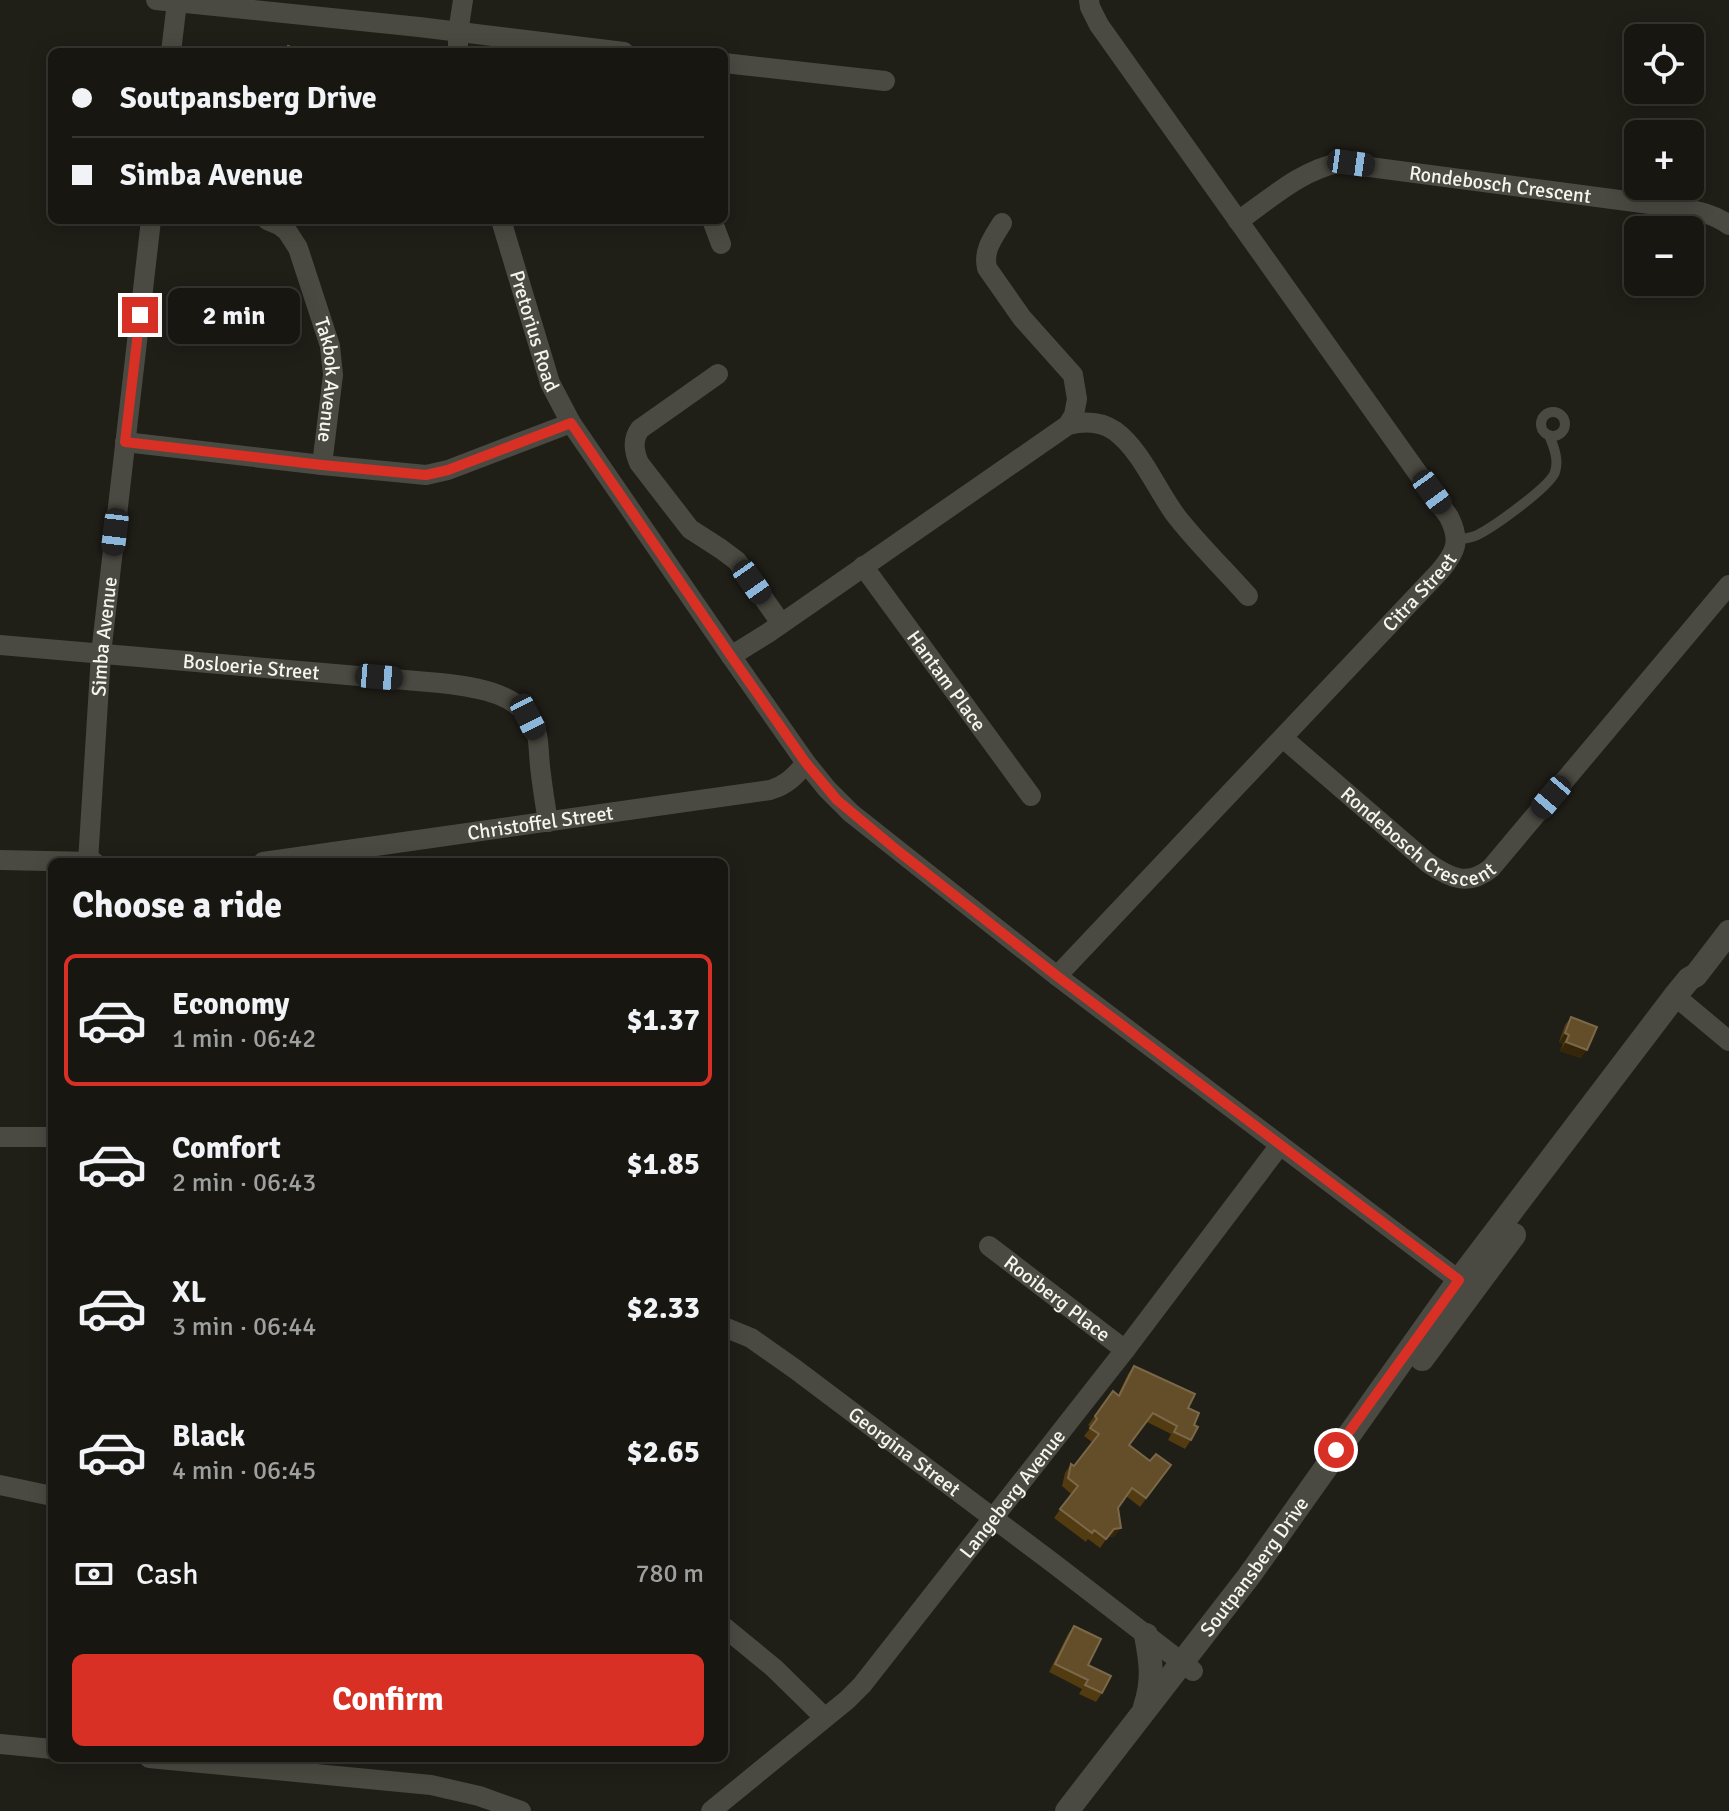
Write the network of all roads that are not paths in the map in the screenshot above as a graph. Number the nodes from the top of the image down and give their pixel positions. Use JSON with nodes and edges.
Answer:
{"nodes":[{"id":1,"x":156,"y":0,"type":"edge"},
{"id":2,"x":463,"y":0,"type":"edge"},
{"id":3,"x":1089,"y":0,"type":"edge"},
{"id":4,"x":177,"y":2,"type":"junction"},
{"id":5,"x":458,"y":43,"type":"edge"},
{"id":6,"x":171,"y":48,"type":"edge"},
{"id":7,"x":550,"y":48,"type":"edge"},
{"id":8,"x":728,"y":63,"type":"edge"},
{"id":9,"x":885,"y":81,"type":"dead end"},
{"id":10,"x":1238,"y":221,"type":"junction"},
{"id":11,"x":1002,"y":223,"type":"dead end"},
{"id":12,"x":151,"y":224,"type":"edge"},
{"id":13,"x":277,"y":224,"type":"edge"},
{"id":14,"x":502,"y":224,"type":"edge"},
{"id":15,"x":714,"y":224,"type":"edge"},
{"id":16,"x":1729,"y":225,"type":"edge"},
{"id":17,"x":721,"y":244,"type":"dead end"},
{"id":18,"x":718,"y":374,"type":"dead end"},
{"id":19,"x":571,"y":423,"type":"junction"},
{"id":20,"x":1068,"y":425,"type":"junction"},
{"id":21,"x":1549,"y":435,"type":"dead end"},
{"id":22,"x":125,"y":442,"type":"junction"},
{"id":23,"x":322,"y":465,"type":"junction"},
{"id":24,"x":1456,"y":540,"type":"junction"},
{"id":25,"x":863,"y":566,"type":"junction"},
{"id":26,"x":1729,"y":585,"type":"edge"},
{"id":27,"x":1248,"y":596,"type":"dead end"},
{"id":28,"x":781,"y":623,"type":"junction"},
{"id":29,"x":0,"y":645,"type":"edge"},
{"id":30,"x":101,"y":654,"type":"junction"},
{"id":31,"x":731,"y":656,"type":"junction"},
{"id":32,"x":1283,"y":738,"type":"junction"},
{"id":33,"x":806,"y":763,"type":"junction"},
{"id":34,"x":1031,"y":796,"type":"dead end"},
{"id":35,"x":548,"y":822,"type":"junction"},
{"id":36,"x":90,"y":858,"type":"edge"},
{"id":37,"x":292,"y":858,"type":"edge"},
{"id":38,"x":0,"y":860,"type":"edge"},
{"id":39,"x":48,"y":861,"type":"edge"},
{"id":40,"x":1729,"y":932,"type":"edge"},
{"id":41,"x":1057,"y":976,"type":"junction"},
{"id":42,"x":1679,"y":999,"type":"junction"},
{"id":43,"x":1729,"y":1041,"type":"edge"},
{"id":44,"x":0,"y":1137,"type":"edge"},
{"id":45,"x":48,"y":1137,"type":"edge"},
{"id":46,"x":1280,"y":1145,"type":"junction"},
{"id":47,"x":989,"y":1246,"type":"dead end"},
{"id":48,"x":1466,"y":1285,"type":"junction"},
{"id":49,"x":728,"y":1329,"type":"edge"},
{"id":50,"x":1125,"y":1350,"type":"junction"},
{"id":51,"x":0,"y":1485,"type":"edge"},
{"id":52,"x":48,"y":1495,"type":"edge"},
{"id":53,"x":994,"y":1518,"type":"junction"},
{"id":54,"x":728,"y":1630,"type":"edge"},
{"id":55,"x":1146,"y":1635,"type":"junction"},
{"id":56,"x":1187,"y":1668,"type":"junction"},
{"id":57,"x":1141,"y":1716,"type":"junction"},
{"id":58,"x":824,"y":1717,"type":"junction"},
{"id":59,"x":0,"y":1744,"type":"edge"},
{"id":60,"x":48,"y":1749,"type":"edge"},
{"id":61,"x":191,"y":1762,"type":"edge"},
{"id":62,"x":521,"y":1811,"type":"edge"},
{"id":63,"x":711,"y":1811,"type":"edge"},
{"id":64,"x":1067,"y":1811,"type":"edge"},
{"id":65,"x":1076,"y":1811,"type":"edge"}],
"edges":[{"from":1,"to":4,"type":"street"},
{"from":2,"to":5,"type":"street"},
{"from":3,"to":10,"type":"street","name":"Citra Street"},
{"from":4,"to":5,"type":"street"},
{"from":4,"to":6,"type":"street"},
{"from":5,"to":7,"type":"street"},
{"from":8,"to":9,"type":"street"},
{"from":10,"to":16,"type":"street","name":"Rondebosch Crescent"},
{"from":10,"to":24,"type":"street","name":"Citra Street"},
{"from":11,"to":20,"type":"street"},
{"from":12,"to":22,"type":"street","name":"Simba Avenue"},
{"from":13,"to":23,"type":"street","name":"Takbok Avenue"},
{"from":14,"to":19,"type":"street","name":"Pretorius Road"},
{"from":15,"to":17,"type":"street"},
{"from":18,"to":28,"type":"street"},
{"from":19,"to":23,"type":"street"},
{"from":19,"to":31,"type":"street","name":"Pretorius Road"},
{"from":20,"to":25,"type":"street"},
{"from":20,"to":27,"type":"street"},
{"from":21,"to":24,"type":"lane"},
{"from":22,"to":23,"type":"street"},
{"from":22,"to":30,"type":"street","name":"Simba Avenue"},
{"from":24,"to":32,"type":"street","name":"Citra Street"},
{"from":25,"to":28,"type":"street"},
{"from":25,"to":34,"type":"street","name":"Hantam Place"},
{"from":26,"to":32,"type":"street","name":"Rondebosch Crescent"},
{"from":28,"to":31,"type":"street"},
{"from":29,"to":30,"type":"street","name":"Bosloerie Street"},
{"from":30,"to":35,"type":"street","name":"Bosloerie Street"},
{"from":30,"to":36,"type":"street","name":"Simba Avenue"},
{"from":31,"to":33,"type":"street","name":"Pretorius Road"},
{"from":32,"to":41,"type":"street","name":"Citra Street"},
{"from":33,"to":35,"type":"street","name":"Christoffel Street"},
{"from":33,"to":41,"type":"street","name":"Pretorius Road"},
{"from":35,"to":37,"type":"street","name":"Christoffel Street"},
{"from":38,"to":39,"type":"street"},
{"from":40,"to":42,"type":"street","name":"Soutpansberg Drive"},
{"from":41,"to":46,"type":"street","name":"Pretorius Road"},
{"from":42,"to":43,"type":"street"},
{"from":42,"to":48,"type":"street","name":"Soutpansberg Drive"},
{"from":44,"to":45,"type":"street"},
{"from":46,"to":48,"type":"street","name":"Pretorius Road"},
{"from":46,"to":50,"type":"street","name":"Langeberg Avenue"},
{"from":47,"to":50,"type":"street","name":"Rooiberg Place"},
{"from":48,"to":56,"type":"street","name":"Soutpansberg Drive"},
{"from":49,"to":53,"type":"street","name":"Georgina Street"},
{"from":50,"to":53,"type":"street","name":"Langeberg Avenue"},
{"from":51,"to":52,"type":"street"},
{"from":53,"to":55,"type":"street","name":"Georgina Street"},
{"from":53,"to":58,"type":"street","name":"Langeberg Avenue"},
{"from":54,"to":58,"type":"street"},
{"from":55,"to":56,"type":"street","name":"Georgina Street"},
{"from":55,"to":57,"type":"street"},
{"from":56,"to":57,"type":"street","name":"Soutpansberg Drive"},
{"from":56,"to":65,"type":"street","name":"Soutpansberg Drive"},
{"from":57,"to":64,"type":"street","name":"Soutpansberg Drive"},
{"from":58,"to":63,"type":"street","name":"Langeberg Avenue"},
{"from":59,"to":60,"type":"street"},
{"from":61,"to":62,"type":"street"}]}
